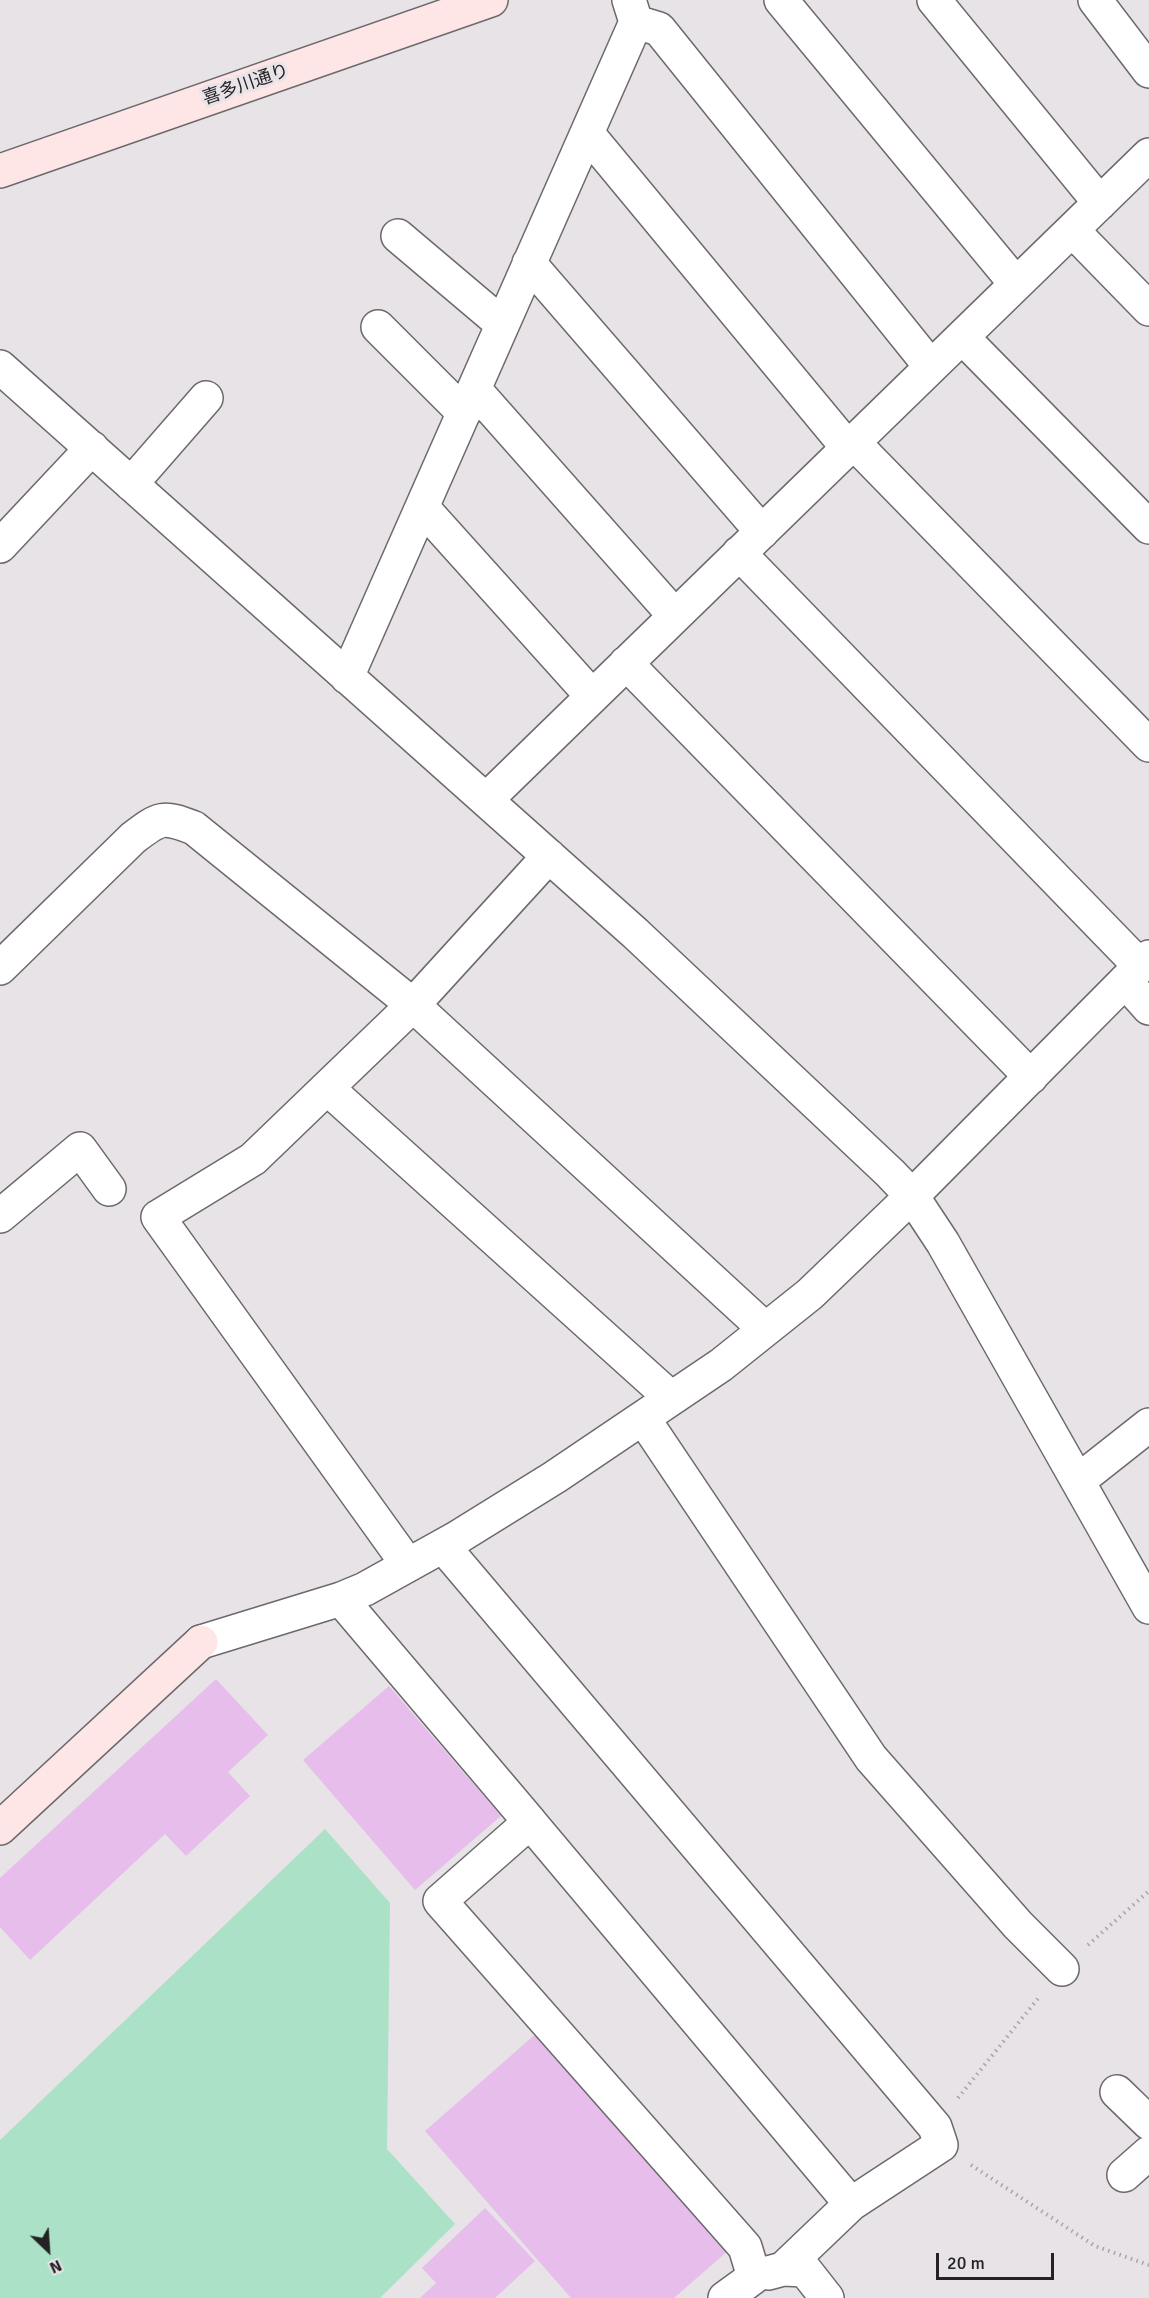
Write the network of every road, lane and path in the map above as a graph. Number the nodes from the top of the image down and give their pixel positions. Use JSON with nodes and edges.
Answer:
{"nodes":[{"id":1,"x":491,"y":0,"type":"edge"},
{"id":2,"x":781,"y":0,"type":"edge"},
{"id":3,"x":934,"y":0,"type":"edge"},
{"id":4,"x":1095,"y":0,"type":"edge"},
{"id":5,"x":633,"y":11,"type":"edge"},
{"id":6,"x":1149,"y":71,"type":"edge"},
{"id":7,"x":587,"y":133,"type":"junction"},
{"id":8,"x":1149,"y":155,"type":"edge"},
{"id":9,"x":0,"y":171,"type":"edge"},
{"id":10,"x":1100,"y":203,"type":"junction"},
{"id":11,"x":1072,"y":230,"type":"junction"},
{"id":12,"x":398,"y":236,"type":"dead end"},
{"id":13,"x":529,"y":263,"type":"junction"},
{"id":14,"x":1016,"y":284,"type":"junction"},
{"id":15,"x":1149,"y":309,"type":"edge"},
{"id":16,"x":502,"y":324,"type":"junction"},
{"id":17,"x":378,"y":327,"type":"dead end"},
{"id":18,"x":962,"y":337,"type":"junction"},
{"id":19,"x":0,"y":367,"type":"edge"},
{"id":20,"x":931,"y":367,"type":"junction"},
{"id":21,"x":206,"y":398,"type":"dead end"},
{"id":22,"x":469,"y":401,"type":"junction"},
{"id":23,"x":851,"y":445,"type":"junction"},
{"id":24,"x":92,"y":448,"type":"junction"},
{"id":25,"x":131,"y":483,"type":"junction"},
{"id":26,"x":422,"y":507,"type":"junction"},
{"id":27,"x":1149,"y":527,"type":"edge"},
{"id":28,"x":751,"y":543,"type":"junction"},
{"id":29,"x":0,"y":546,"type":"edge"},
{"id":30,"x":675,"y":616,"type":"junction"},
{"id":31,"x":626,"y":663,"type":"junction"},
{"id":32,"x":347,"y":677,"type":"junction"},
{"id":33,"x":592,"y":696,"type":"junction"},
{"id":34,"x":1149,"y":745,"type":"edge"},
{"id":35,"x":486,"y":800,"type":"junction"},
{"id":36,"x":549,"y":856,"type":"junction"},
{"id":37,"x":0,"y":968,"type":"edge"},
{"id":38,"x":1138,"y":968,"type":"edge"},
{"id":39,"x":413,"y":1005,"type":"junction"},
{"id":40,"x":1149,"y":1008,"type":"edge"},
{"id":41,"x":1031,"y":1077,"type":"junction"},
{"id":42,"x":327,"y":1088,"type":"junction"},
{"id":43,"x":109,"y":1189,"type":"dead end"},
{"id":44,"x":912,"y":1196,"type":"junction"},
{"id":45,"x":0,"y":1216,"type":"edge"},
{"id":46,"x":765,"y":1329,"type":"junction"},
{"id":47,"x":671,"y":1398,"type":"junction"},
{"id":48,"x":643,"y":1418,"type":"junction"},
{"id":49,"x":1149,"y":1425,"type":"edge"},
{"id":50,"x":1078,"y":1481,"type":"junction"},
{"id":51,"x":443,"y":1546,"type":"junction"},
{"id":52,"x":408,"y":1565,"type":"junction"},
{"id":53,"x":341,"y":1599,"type":"junction"},
{"id":54,"x":1149,"y":1607,"type":"edge"},
{"id":55,"x":3,"y":1818,"type":"edge"},
{"id":56,"x":530,"y":1822,"type":"junction"},
{"id":57,"x":1149,"y":1891,"type":"edge"},
{"id":58,"x":1062,"y":1969,"type":"junction"},
{"id":59,"x":1117,"y":2092,"type":"dead end"},
{"id":60,"x":1149,"y":2123,"type":"edge"},
{"id":61,"x":938,"y":2136,"type":"junction"},
{"id":62,"x":1149,"y":2153,"type":"edge"},
{"id":63,"x":1124,"y":2175,"type":"dead end"},
{"id":64,"x":851,"y":2204,"type":"junction"},
{"id":65,"x":1149,"y":2265,"type":"edge"},
{"id":66,"x":768,"y":2273,"type":"junction"},
{"id":67,"x":725,"y":2298,"type":"edge"},
{"id":68,"x":827,"y":2298,"type":"edge"}],
"edges":[{"from":1,"to":9,"type":"street","name":"喜多川通り"},
{"from":2,"to":14,"type":"street"},
{"from":3,"to":10,"type":"street"},
{"from":4,"to":6,"type":"street"},
{"from":5,"to":7,"type":"street"},
{"from":5,"to":20,"type":"street"},
{"from":7,"to":13,"type":"street"},
{"from":7,"to":23,"type":"street"},
{"from":8,"to":10,"type":"street"},
{"from":10,"to":11,"type":"street"},
{"from":11,"to":14,"type":"street"},
{"from":11,"to":15,"type":"street"},
{"from":12,"to":16,"type":"street"},
{"from":13,"to":16,"type":"street"},
{"from":13,"to":28,"type":"street"},
{"from":14,"to":18,"type":"street"},
{"from":16,"to":22,"type":"street"},
{"from":17,"to":22,"type":"street"},
{"from":18,"to":20,"type":"street"},
{"from":18,"to":27,"type":"street"},
{"from":19,"to":24,"type":"street"},
{"from":20,"to":23,"type":"street"},
{"from":21,"to":25,"type":"street"},
{"from":22,"to":26,"type":"street"},
{"from":22,"to":30,"type":"street"},
{"from":23,"to":28,"type":"street"},
{"from":23,"to":34,"type":"street"},
{"from":24,"to":25,"type":"street"},
{"from":24,"to":29,"type":"street"},
{"from":25,"to":32,"type":"street"},
{"from":26,"to":32,"type":"street"},
{"from":26,"to":33,"type":"street"},
{"from":28,"to":30,"type":"street"},
{"from":28,"to":38,"type":"street"},
{"from":30,"to":31,"type":"street"},
{"from":31,"to":33,"type":"street"},
{"from":31,"to":41,"type":"street"},
{"from":32,"to":35,"type":"street"},
{"from":33,"to":35,"type":"street"},
{"from":35,"to":36,"type":"street"},
{"from":36,"to":39,"type":"street"},
{"from":36,"to":44,"type":"street"},
{"from":37,"to":39,"type":"street"},
{"from":38,"to":40,"type":"street"},
{"from":38,"to":41,"type":"street"},
{"from":39,"to":42,"type":"street"},
{"from":39,"to":46,"type":"street"},
{"from":41,"to":44,"type":"street"},
{"from":42,"to":47,"type":"street"},
{"from":42,"to":52,"type":"street"},
{"from":43,"to":45,"type":"street"},
{"from":44,"to":46,"type":"street"},
{"from":44,"to":50,"type":"street"},
{"from":46,"to":47,"type":"street"},
{"from":47,"to":48,"type":"street"},
{"from":48,"to":51,"type":"street"},
{"from":48,"to":58,"type":"street"},
{"from":49,"to":50,"type":"street"},
{"from":50,"to":54,"type":"street"},
{"from":51,"to":52,"type":"street"},
{"from":51,"to":61,"type":"street"},
{"from":52,"to":53,"type":"street"},
{"from":53,"to":55,"type":"street"},
{"from":53,"to":56,"type":"street"},
{"from":56,"to":64,"type":"street"},
{"from":56,"to":66,"type":"street"},
{"from":57,"to":58,"type":"path"},
{"from":58,"to":61,"type":"path"},
{"from":59,"to":60,"type":"street"},
{"from":61,"to":64,"type":"street"},
{"from":61,"to":65,"type":"path"},
{"from":62,"to":63,"type":"street"},
{"from":64,"to":66,"type":"street"},
{"from":66,"to":67,"type":"street"},
{"from":66,"to":68,"type":"street"}]}
